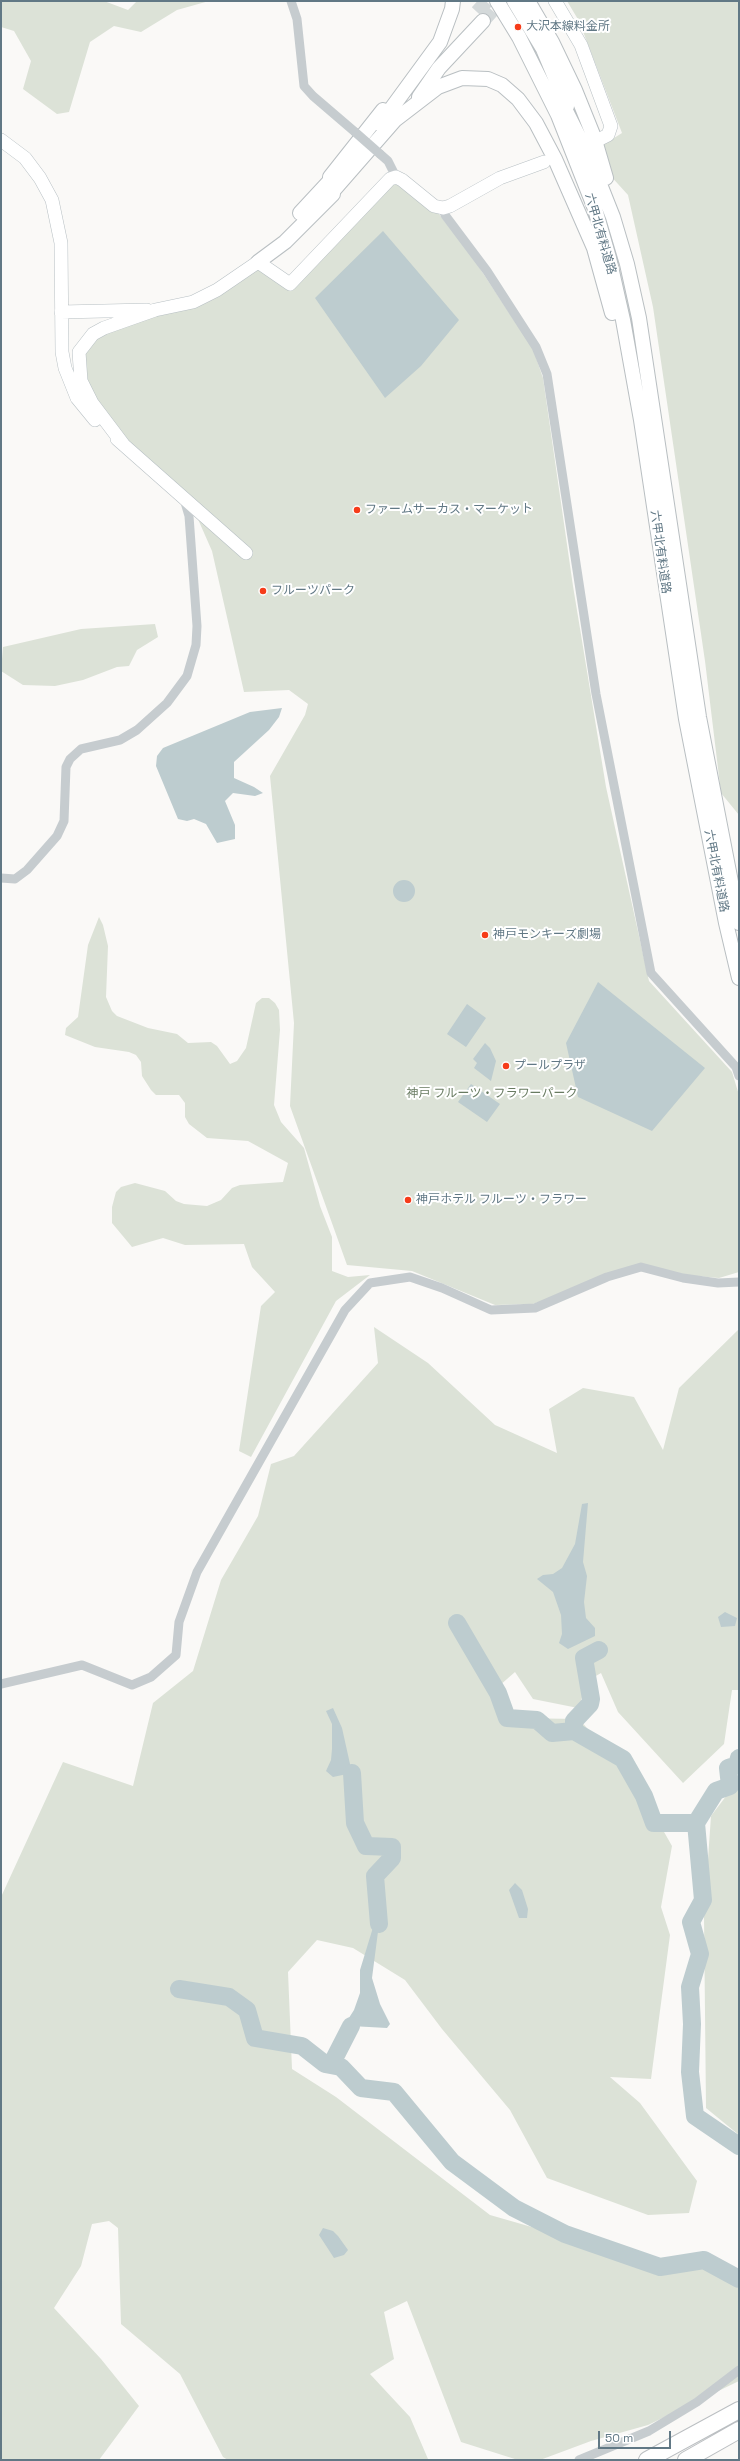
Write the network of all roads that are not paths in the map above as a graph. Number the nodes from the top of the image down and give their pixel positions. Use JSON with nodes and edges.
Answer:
{"nodes":[{"id":1,"x":291,"y":1,"type":"edge"},
{"id":2,"x":453,"y":1,"type":"edge"},
{"id":3,"x":488,"y":1,"type":"edge"},
{"id":4,"x":497,"y":1,"type":"edge"},
{"id":5,"x":506,"y":1,"type":"edge"},
{"id":6,"x":514,"y":1,"type":"edge"},
{"id":7,"x":528,"y":1,"type":"edge"},
{"id":8,"x":555,"y":1,"type":"edge"},
{"id":9,"x":405,"y":92,"type":"junction"},
{"id":10,"x":412,"y":107,"type":"junction"},
{"id":11,"x":569,"y":128,"type":"junction"},
{"id":12,"x":1,"y":140,"type":"edge"},
{"id":13,"x":596,"y":141,"type":"dead end"},
{"id":14,"x":544,"y":162,"type":"dead end"},
{"id":15,"x":396,"y":177,"type":"junction"},
{"id":16,"x":322,"y":196,"type":"junction"},
{"id":17,"x":443,"y":208,"type":"junction"},
{"id":18,"x":613,"y":217,"type":"junction"},
{"id":19,"x":258,"y":262,"type":"junction"},
{"id":20,"x":155,"y":310,"type":"junction"},
{"id":21,"x":61,"y":312,"type":"junction"},
{"id":22,"x":641,"y":420,"type":"junction"},
{"id":23,"x":123,"y":444,"type":"junction"},
{"id":24,"x":184,"y":499,"type":"junction"},
{"id":25,"x":246,"y":553,"type":"dead end"},
{"id":26,"x":1,"y":878,"type":"edge"},
{"id":27,"x":739,"y":923,"type":"edge"},
{"id":28,"x":739,"y":978,"type":"edge"},
{"id":29,"x":739,"y":1076,"type":"edge"},
{"id":30,"x":739,"y":1282,"type":"edge"},
{"id":31,"x":1,"y":1684,"type":"edge"},
{"id":32,"x":739,"y":2370,"type":"edge"},
{"id":33,"x":739,"y":2410,"type":"edge"},
{"id":34,"x":739,"y":2430,"type":"edge"},
{"id":35,"x":579,"y":2460,"type":"edge"},
{"id":36,"x":647,"y":2460,"type":"edge"},
{"id":37,"x":686,"y":2460,"type":"edge"}],
"edges":[{"from":1,"to":15,"type":"street","bridge":true},
{"from":2,"to":9,"type":"main road"},
{"from":3,"to":11,"type":"main road","name":"六甲北有料道路"},
{"from":4,"to":11,"type":"main road","name":"六甲北有料道路"},
{"from":5,"to":11,"type":"main road","name":"六甲北有料道路"},
{"from":6,"to":11,"type":"main road","name":"六甲北有料道路"},
{"from":7,"to":18,"type":"main road"},
{"from":8,"to":13,"type":"street"},
{"from":9,"to":10,"type":"main road"},
{"from":9,"to":16,"type":"main road"},
{"from":10,"to":16,"type":"main road"},
{"from":10,"to":22,"type":"main road"},
{"from":11,"to":18,"type":"main road","name":"六甲北有料道路"},
{"from":11,"to":22,"type":"main road","name":"六甲北有料道路"},
{"from":12,"to":21,"type":"street"},
{"from":14,"to":17,"type":"street"},
{"from":15,"to":17,"type":"street"},
{"from":15,"to":19,"type":"street"},
{"from":16,"to":19,"type":"main road"},
{"from":17,"to":29,"type":"street"},
{"from":18,"to":27,"type":"main road","name":"六甲北有料道路"},
{"from":19,"to":20,"type":"street"},
{"from":20,"to":21,"type":"street"},
{"from":20,"to":23,"type":"street"},
{"from":21,"to":23,"type":"street"},
{"from":22,"to":28,"type":"main road","name":"六甲北有料道路"},
{"from":23,"to":24,"type":"street"},
{"from":24,"to":25,"type":"street"},
{"from":24,"to":26,"type":"street"},
{"from":30,"to":31,"type":"street"},
{"from":32,"to":35,"type":"street"},
{"from":33,"to":36,"type":"highway"},
{"from":34,"to":37,"type":"highway"}]}
